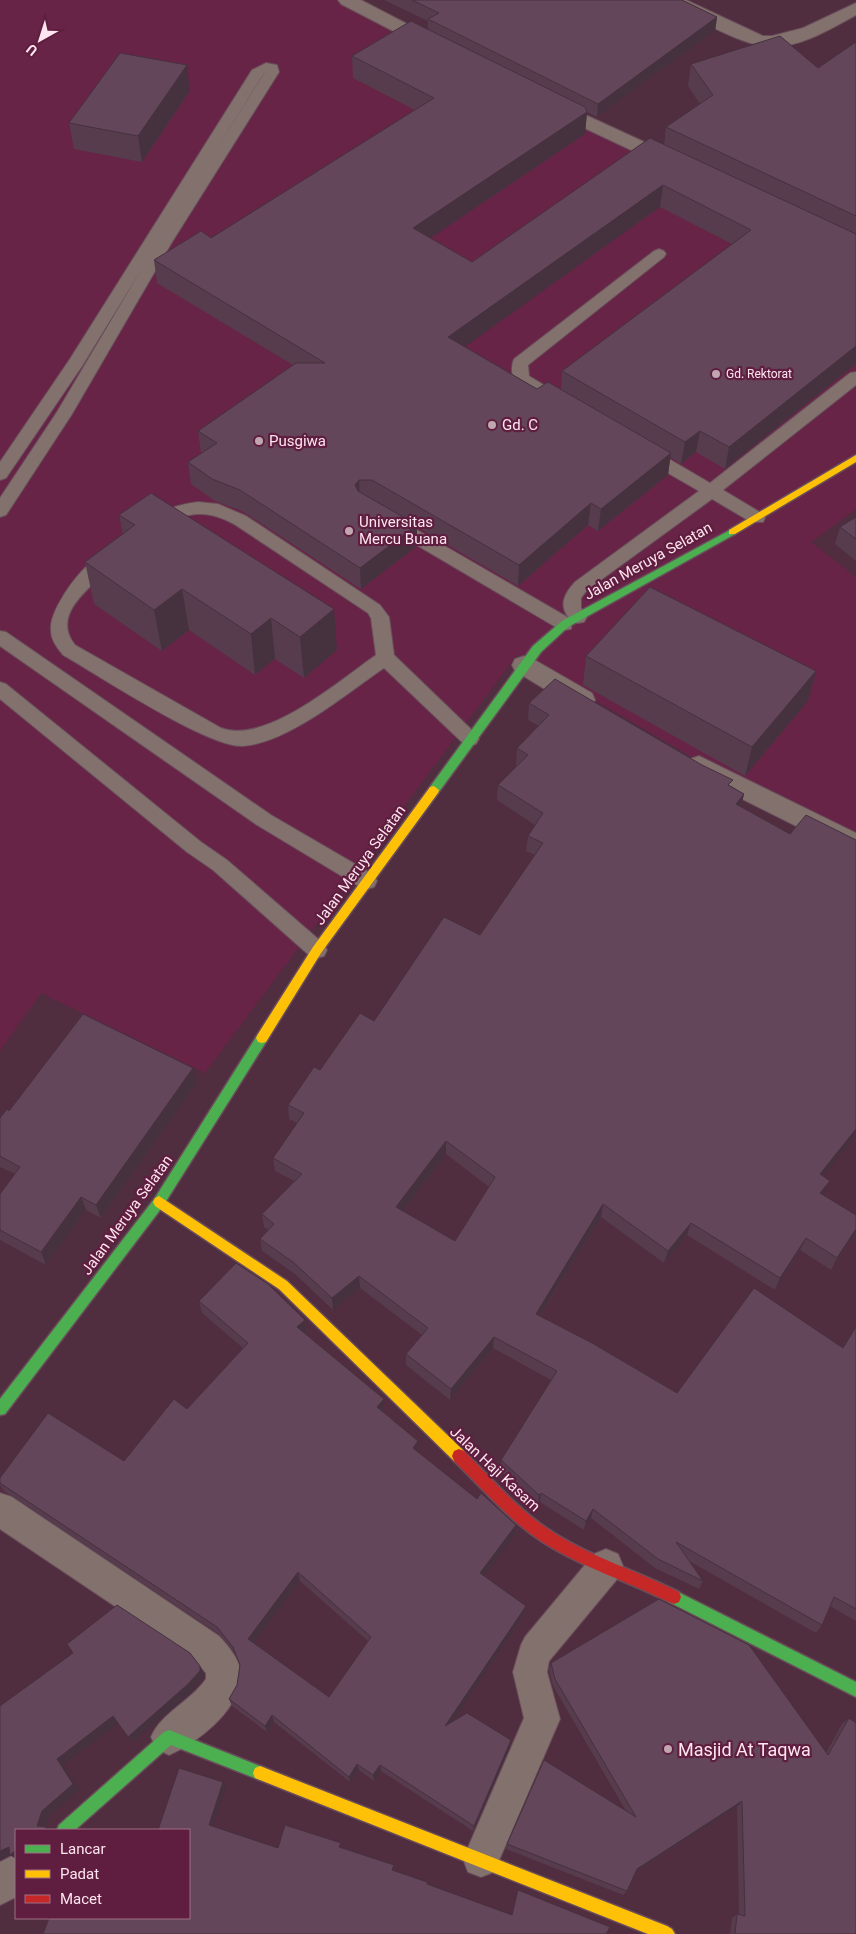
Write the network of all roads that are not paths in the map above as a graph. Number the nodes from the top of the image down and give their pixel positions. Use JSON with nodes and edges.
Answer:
{"nodes":[{"id":1,"x":347,"y":0,"type":"edge"},
{"id":2,"x":672,"y":0,"type":"edge"},
{"id":3,"x":856,"y":8,"type":"edge"},
{"id":4,"x":452,"y":54,"type":"edge"},
{"id":5,"x":540,"y":99,"type":"edge"},
{"id":6,"x":691,"y":171,"type":"edge"},
{"id":7,"x":659,"y":254,"type":"dead end"},
{"id":8,"x":856,"y":377,"type":"edge"},
{"id":9,"x":578,"y":413,"type":"edge"},
{"id":10,"x":636,"y":447,"type":"edge"},
{"id":11,"x":856,"y":458,"type":"edge"},
{"id":12,"x":0,"y":474,"type":"edge"},
{"id":13,"x":711,"y":491,"type":"junction"},
{"id":14,"x":0,"y":511,"type":"edge"},
{"id":15,"x":374,"y":512,"type":"edge"},
{"id":16,"x":757,"y":518,"type":"junction"},
{"id":17,"x":138,"y":536,"type":"edge"},
{"id":18,"x":122,"y":546,"type":"edge"},
{"id":19,"x":572,"y":621,"type":"junction"},
{"id":20,"x":0,"y":637,"type":"edge"},
{"id":21,"x":385,"y":658,"type":"junction"},
{"id":22,"x":524,"y":665,"type":"junction"},
{"id":23,"x":0,"y":689,"type":"edge"},
{"id":24,"x":606,"y":714,"type":"edge"},
{"id":25,"x":470,"y":739,"type":"junction"},
{"id":26,"x":677,"y":754,"type":"edge"},
{"id":27,"x":856,"y":844,"type":"edge"},
{"id":28,"x":367,"y":881,"type":"junction"},
{"id":29,"x":317,"y":950,"type":"junction"},
{"id":30,"x":159,"y":1202,"type":"junction"},
{"id":31,"x":0,"y":1409,"type":"edge"},
{"id":32,"x":0,"y":1509,"type":"edge"},
{"id":33,"x":606,"y":1566,"type":"junction"},
{"id":34,"x":856,"y":1690,"type":"edge"},
{"id":35,"x":169,"y":1737,"type":"junction"},
{"id":36,"x":65,"y":1829,"type":"edge"},
{"id":37,"x":481,"y":1859,"type":"junction"},
{"id":38,"x":15,"y":1873,"type":"edge"},
{"id":39,"x":0,"y":1887,"type":"edge"},
{"id":40,"x":667,"y":1934,"type":"edge"}],
"edges":[{"from":1,"to":4,"type":"street"},
{"from":2,"to":3,"type":"street"},
{"from":5,"to":6,"type":"street"},
{"from":7,"to":9,"type":"lane"},
{"from":8,"to":13,"type":"lane"},
{"from":10,"to":13,"type":"lane"},
{"from":11,"to":16,"type":"main road","name":"Jalan Meruya Selatan"},
{"from":12,"to":14,"type":"lane"},
{"from":13,"to":16,"type":"lane"},
{"from":13,"to":19,"type":"lane"},
{"from":15,"to":19,"type":"lane"},
{"from":16,"to":19,"type":"main road","name":"Jalan Meruya Selatan"},
{"from":17,"to":21,"type":"lane"},
{"from":18,"to":21,"type":"lane"},
{"from":19,"to":22,"type":"main road","name":"Jalan Meruya Selatan"},
{"from":20,"to":28,"type":"lane"},
{"from":21,"to":25,"type":"lane"},
{"from":22,"to":24,"type":"street"},
{"from":22,"to":25,"type":"main road","name":"Jalan Meruya Selatan"},
{"from":23,"to":29,"type":"lane"},
{"from":25,"to":28,"type":"main road","name":"Jalan Meruya Selatan"},
{"from":26,"to":27,"type":"street"},
{"from":28,"to":29,"type":"main road","name":"Jalan Meruya Selatan"},
{"from":29,"to":30,"type":"main road","name":"Jalan Meruya Selatan"},
{"from":30,"to":31,"type":"main road","name":"Jalan Meruya Selatan"},
{"from":30,"to":33,"type":"main road","name":"Jalan Haji Kasam"},
{"from":32,"to":35,"type":"street"},
{"from":33,"to":34,"type":"main road","name":"Jalan Haji Kasam"},
{"from":33,"to":37,"type":"street"},
{"from":35,"to":36,"type":"main road"},
{"from":35,"to":37,"type":"main road"},
{"from":37,"to":40,"type":"main road"},
{"from":38,"to":39,"type":"street"}]}
